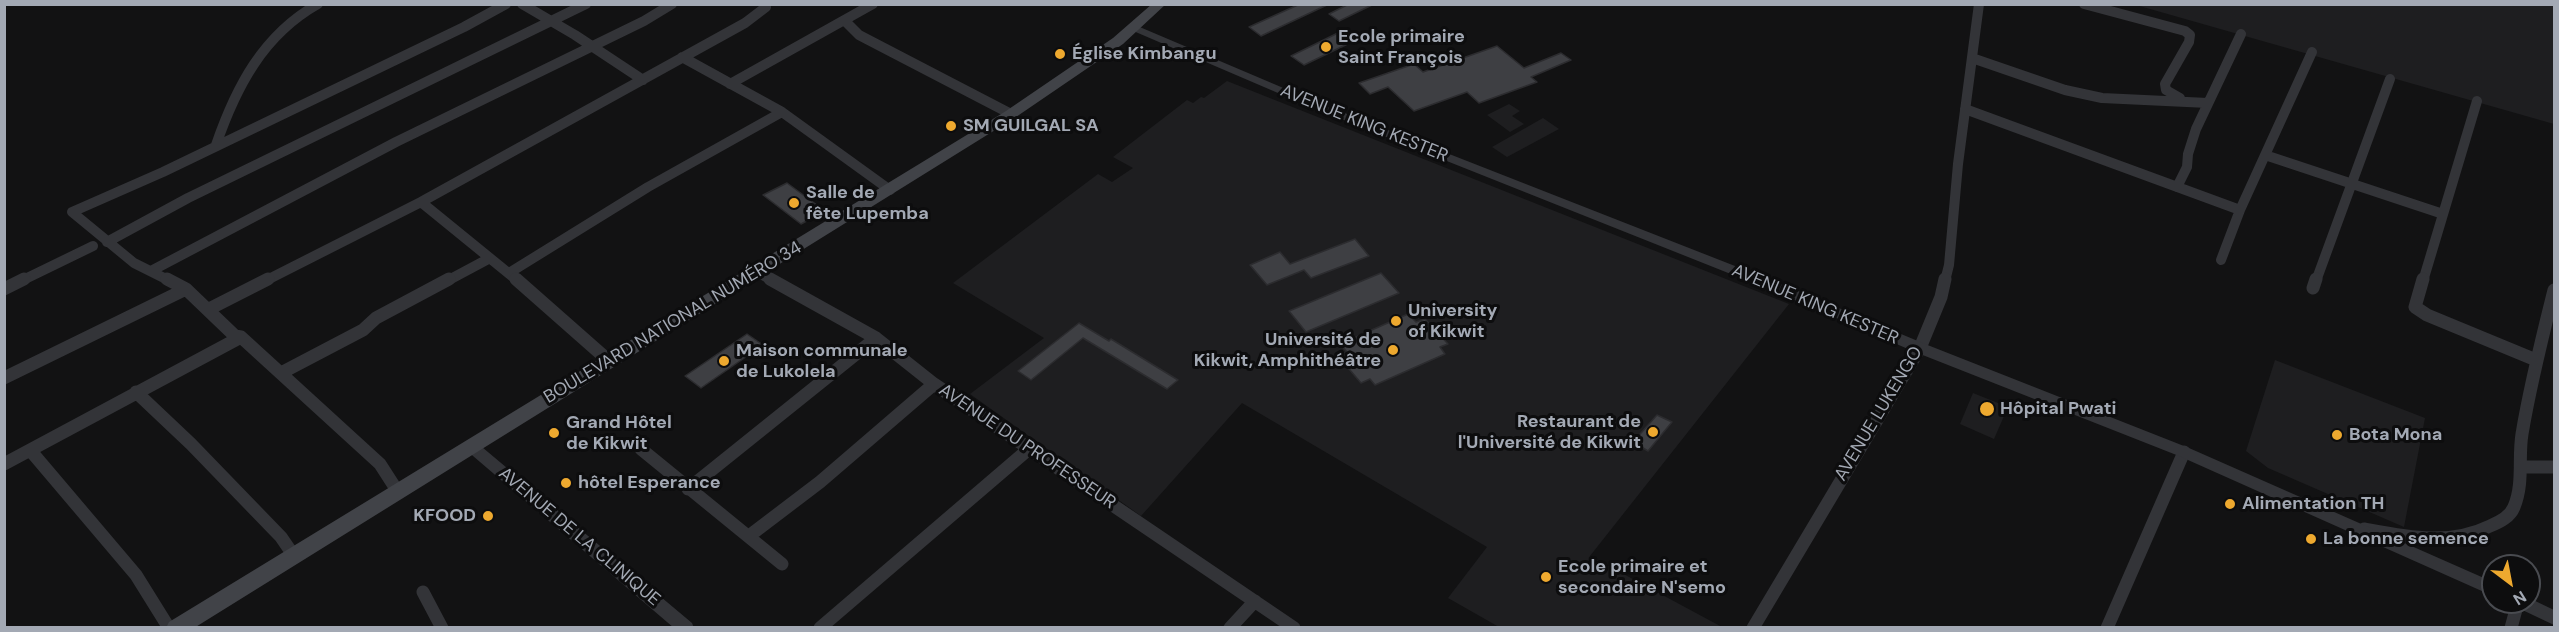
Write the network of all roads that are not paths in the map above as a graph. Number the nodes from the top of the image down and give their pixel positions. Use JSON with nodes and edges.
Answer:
{"nodes":[{"id":1,"x":318,"y":4,"type":"edge"},
{"id":2,"x":506,"y":4,"type":"edge"},
{"id":3,"x":522,"y":4,"type":"edge"},
{"id":4,"x":586,"y":4,"type":"edge"},
{"id":5,"x":672,"y":4,"type":"edge"},
{"id":6,"x":753,"y":4,"type":"edge"},
{"id":7,"x":873,"y":4,"type":"edge"},
{"id":8,"x":1160,"y":4,"type":"edge"},
{"id":9,"x":1979,"y":4,"type":"edge"},
{"id":10,"x":2084,"y":4,"type":"edge"},
{"id":11,"x":551,"y":21,"type":"junction"},
{"id":12,"x":845,"y":21,"type":"junction"},
{"id":13,"x":1135,"y":28,"type":"junction"},
{"id":14,"x":2241,"y":34,"type":"dead end"},
{"id":15,"x":592,"y":46,"type":"junction"},
{"id":16,"x":2312,"y":52,"type":"dead end"},
{"id":17,"x":682,"y":57,"type":"junction"},
{"id":18,"x":1972,"y":58,"type":"junction"},
{"id":19,"x":2390,"y":79,"type":"dead end"},
{"id":20,"x":643,"y":80,"type":"junction"},
{"id":21,"x":730,"y":84,"type":"junction"},
{"id":22,"x":2477,"y":101,"type":"dead end"},
{"id":23,"x":2189,"y":102,"type":"junction"},
{"id":24,"x":2208,"y":103,"type":"junction"},
{"id":25,"x":1965,"y":109,"type":"junction"},
{"id":26,"x":782,"y":112,"type":"junction"},
{"id":27,"x":1011,"y":114,"type":"junction"},
{"id":28,"x":216,"y":145,"type":"junction"},
{"id":29,"x":2265,"y":154,"type":"junction"},
{"id":30,"x":2351,"y":183,"type":"junction"},
{"id":31,"x":2177,"y":187,"type":"junction"},
{"id":32,"x":890,"y":190,"type":"junction"},
{"id":33,"x":421,"y":202,"type":"junction"},
{"id":34,"x":2240,"y":210,"type":"junction"},
{"id":35,"x":2443,"y":214,"type":"junction"},
{"id":36,"x":107,"y":242,"type":"junction"},
{"id":37,"x":93,"y":246,"type":"dead end"},
{"id":38,"x":490,"y":258,"type":"junction"},
{"id":39,"x":2221,"y":260,"type":"dead end"},
{"id":40,"x":150,"y":271,"type":"junction"},
{"id":41,"x":757,"y":272,"type":"junction"},
{"id":42,"x":509,"y":273,"type":"junction"},
{"id":43,"x":2313,"y":288,"type":"dead end"},
{"id":44,"x":4,"y":289,"type":"edge"},
{"id":45,"x":186,"y":289,"type":"junction"},
{"id":46,"x":2554,"y":290,"type":"edge"},
{"id":47,"x":209,"y":309,"type":"junction"},
{"id":48,"x":241,"y":337,"type":"junction"},
{"id":49,"x":876,"y":338,"type":"junction"},
{"id":50,"x":1920,"y":348,"type":"junction"},
{"id":51,"x":2536,"y":360,"type":"junction"},
{"id":52,"x":609,"y":361,"type":"junction"},
{"id":53,"x":281,"y":373,"type":"junction"},
{"id":54,"x":4,"y":378,"type":"edge"},
{"id":55,"x":934,"y":384,"type":"junction"},
{"id":56,"x":136,"y":392,"type":"junction"},
{"id":57,"x":471,"y":446,"type":"junction"},
{"id":58,"x":1030,"y":448,"type":"junction"},
{"id":59,"x":641,"y":449,"type":"dead end"},
{"id":60,"x":30,"y":450,"type":"junction"},
{"id":61,"x":2184,"y":452,"type":"junction"},
{"id":62,"x":4,"y":465,"type":"edge"},
{"id":63,"x":2523,"y":467,"type":"junction"},
{"id":64,"x":2554,"y":467,"type":"edge"},
{"id":65,"x":688,"y":489,"type":"junction"},
{"id":66,"x":398,"y":492,"type":"junction"},
{"id":67,"x":2355,"y":527,"type":"junction"},
{"id":68,"x":749,"y":536,"type":"junction"},
{"id":69,"x":294,"y":556,"type":"junction"},
{"id":70,"x":782,"y":564,"type":"dead end"},
{"id":71,"x":2481,"y":584,"type":"edge"},
{"id":72,"x":423,"y":592,"type":"dead end"},
{"id":73,"x":1255,"y":601,"type":"junction"},
{"id":74,"x":169,"y":627,"type":"edge"},
{"id":75,"x":176,"y":627,"type":"edge"},
{"id":76,"x":442,"y":627,"type":"edge"},
{"id":77,"x":686,"y":627,"type":"edge"},
{"id":78,"x":820,"y":627,"type":"edge"},
{"id":79,"x":1230,"y":627,"type":"edge"},
{"id":80,"x":1293,"y":627,"type":"edge"},
{"id":81,"x":1753,"y":627,"type":"edge"},
{"id":82,"x":2107,"y":627,"type":"edge"}],
"edges":[{"from":1,"to":28,"type":"street"},
{"from":2,"to":28,"type":"street"},
{"from":3,"to":11,"type":"street"},
{"from":4,"to":11,"type":"street"},
{"from":5,"to":15,"type":"street"},
{"from":6,"to":17,"type":"street"},
{"from":7,"to":12,"type":"street"},
{"from":8,"to":13,"type":"main road","name":"BOULEVARD NATIONAL NUMÉRO 34"},
{"from":9,"to":18,"type":"street","name":"AVENUE LUKENGO"},
{"from":10,"to":23,"type":"street"},
{"from":11,"to":15,"type":"street"},
{"from":11,"to":36,"type":"street"},
{"from":12,"to":21,"type":"street"},
{"from":12,"to":27,"type":"street"},
{"from":13,"to":27,"type":"main road","name":"BOULEVARD NATIONAL NUMÉRO 34"},
{"from":13,"to":50,"type":"street","name":"AVENUE KING KESTER"},
{"from":14,"to":24,"type":"street"},
{"from":15,"to":20,"type":"street"},
{"from":15,"to":40,"type":"street"},
{"from":16,"to":29,"type":"street"},
{"from":17,"to":20,"type":"street"},
{"from":17,"to":21,"type":"street"},
{"from":18,"to":23,"type":"street"},
{"from":18,"to":25,"type":"street","name":"AVENUE LUKENGO"},
{"from":19,"to":30,"type":"street"},
{"from":20,"to":33,"type":"street"},
{"from":21,"to":26,"type":"street"},
{"from":22,"to":35,"type":"street"},
{"from":23,"to":24,"type":"street"},
{"from":24,"to":31,"type":"street"},
{"from":25,"to":31,"type":"street"},
{"from":25,"to":50,"type":"street","name":"AVENUE LUKENGO"},
{"from":26,"to":32,"type":"street"},
{"from":26,"to":42,"type":"street"},
{"from":27,"to":32,"type":"main road","name":"BOULEVARD NATIONAL NUMÉRO 34"},
{"from":28,"to":36,"type":"street"},
{"from":29,"to":30,"type":"street"},
{"from":29,"to":34,"type":"street"},
{"from":30,"to":35,"type":"street"},
{"from":30,"to":43,"type":"street"},
{"from":31,"to":34,"type":"street"},
{"from":32,"to":41,"type":"main road","name":"BOULEVARD NATIONAL NUMÉRO 34"},
{"from":33,"to":38,"type":"street"},
{"from":33,"to":47,"type":"street"},
{"from":34,"to":39,"type":"street"},
{"from":35,"to":51,"type":"street"},
{"from":36,"to":40,"type":"street"},
{"from":37,"to":44,"type":"street"},
{"from":38,"to":42,"type":"street"},
{"from":38,"to":53,"type":"street"},
{"from":40,"to":45,"type":"street"},
{"from":41,"to":49,"type":"street","name":"AVENUE DU PROFESSEUR"},
{"from":41,"to":52,"type":"main road","name":"BOULEVARD NATIONAL NUMÉRO 34"},
{"from":42,"to":52,"type":"street"},
{"from":45,"to":47,"type":"street"},
{"from":45,"to":54,"type":"street"},
{"from":46,"to":51,"type":"street"},
{"from":47,"to":48,"type":"street"},
{"from":48,"to":53,"type":"street"},
{"from":48,"to":56,"type":"street"},
{"from":49,"to":55,"type":"street","name":"AVENUE DU PROFESSEUR"},
{"from":49,"to":65,"type":"street"},
{"from":50,"to":61,"type":"street","name":"AVENUE KING KESTER"},
{"from":50,"to":81,"type":"street","name":"AVENUE LUKENGO"},
{"from":51,"to":63,"type":"street"},
{"from":52,"to":57,"type":"main road","name":"BOULEVARD NATIONAL NUMÉRO 34"},
{"from":53,"to":66,"type":"street"},
{"from":55,"to":58,"type":"street","name":"AVENUE DU PROFESSEUR"},
{"from":55,"to":68,"type":"street"},
{"from":56,"to":60,"type":"street"},
{"from":56,"to":69,"type":"street"},
{"from":57,"to":66,"type":"main road","name":"BOULEVARD NATIONAL NUMÉRO 34"},
{"from":57,"to":77,"type":"street","name":"AVENUE DE LA CLINIQUE"},
{"from":58,"to":73,"type":"street","name":"AVENUE DU PROFESSEUR"},
{"from":58,"to":78,"type":"street"},
{"from":59,"to":65,"type":"street"},
{"from":60,"to":62,"type":"street"},
{"from":60,"to":74,"type":"street"},
{"from":61,"to":67,"type":"street","name":"AVENUE KING KESTER"},
{"from":61,"to":82,"type":"street"},
{"from":63,"to":64,"type":"street"},
{"from":63,"to":67,"type":"street"},
{"from":65,"to":68,"type":"street"},
{"from":66,"to":69,"type":"main road","name":"BOULEVARD NATIONAL NUMÉRO 34"},
{"from":67,"to":71,"type":"street","name":"AVENUE KING KESTER"},
{"from":68,"to":70,"type":"street"},
{"from":69,"to":75,"type":"main road","name":"BOULEVARD NATIONAL NUMÉRO 34"},
{"from":72,"to":76,"type":"street"},
{"from":73,"to":79,"type":"street"},
{"from":73,"to":80,"type":"street","name":"AVENUE DU PROFESSEUR"}]}
